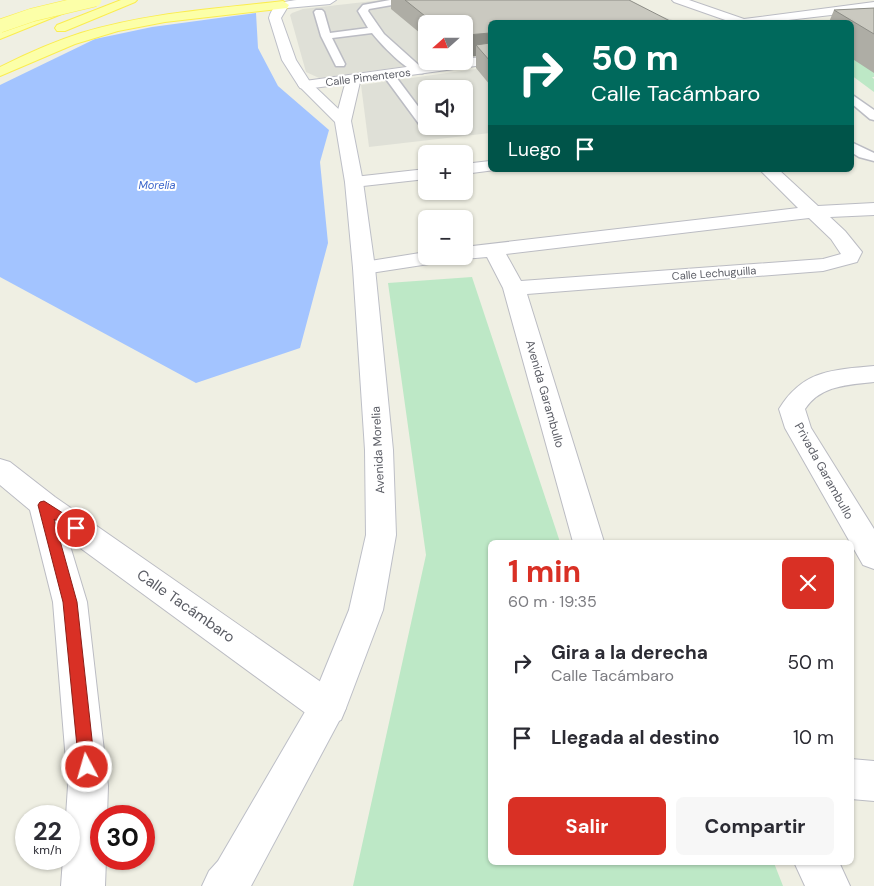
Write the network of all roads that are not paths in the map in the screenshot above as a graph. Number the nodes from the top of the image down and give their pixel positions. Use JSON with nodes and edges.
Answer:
{"nodes":[{"id":1,"x":87,"y":0,"type":"edge"},
{"id":2,"x":95,"y":0,"type":"edge"},
{"id":3,"x":131,"y":0,"type":"edge"},
{"id":4,"x":330,"y":0,"type":"edge"},
{"id":5,"x":406,"y":0,"type":"edge"},
{"id":6,"x":678,"y":0,"type":"edge"},
{"id":7,"x":860,"y":0,"type":"edge"},
{"id":8,"x":283,"y":5,"type":"junction"},
{"id":9,"x":874,"y":6,"type":"edge"},
{"id":10,"x":319,"y":12,"type":"dead end"},
{"id":11,"x":738,"y":20,"type":"edge"},
{"id":12,"x":760,"y":20,"type":"edge"},
{"id":13,"x":0,"y":26,"type":"edge"},
{"id":14,"x":375,"y":30,"type":"junction"},
{"id":15,"x":51,"y":32,"type":"dead end"},
{"id":16,"x":0,"y":36,"type":"edge"},
{"id":17,"x":326,"y":36,"type":"junction"},
{"id":18,"x":26,"y":46,"type":"dead end"},
{"id":19,"x":0,"y":60,"type":"edge"},
{"id":20,"x":488,"y":60,"type":"edge"},
{"id":21,"x":473,"y":62,"type":"edge"},
{"id":22,"x":340,"y":64,"type":"dead end"},
{"id":23,"x":418,"y":69,"type":"edge"},
{"id":24,"x":419,"y":70,"type":"edge"},
{"id":25,"x":0,"y":72,"type":"edge"},
{"id":26,"x":389,"y":75,"type":"junction"},
{"id":27,"x":353,"y":80,"type":"junction"},
{"id":28,"x":304,"y":85,"type":"junction"},
{"id":29,"x":854,"y":99,"type":"edge"},
{"id":30,"x":418,"y":114,"type":"edge"},
{"id":31,"x":874,"y":116,"type":"edge"},
{"id":32,"x":343,"y":121,"type":"junction"},
{"id":33,"x":854,"y":148,"type":"edge"},
{"id":34,"x":874,"y":156,"type":"edge"},
{"id":35,"x":488,"y":166,"type":"edge"},
{"id":36,"x":473,"y":168,"type":"edge"},
{"id":37,"x":771,"y":172,"type":"edge"},
{"id":38,"x":418,"y":175,"type":"edge"},
{"id":39,"x":354,"y":182,"type":"junction"},
{"id":40,"x":874,"y":209,"type":"edge"},
{"id":41,"x":814,"y":212,"type":"junction"},
{"id":42,"x":493,"y":249,"type":"junction"},
{"id":43,"x":473,"y":252,"type":"edge"},
{"id":44,"x":418,"y":260,"type":"edge"},
{"id":45,"x":364,"y":268,"type":"junction"},
{"id":46,"x":514,"y":288,"type":"junction"},
{"id":47,"x":874,"y":374,"type":"edge"},
{"id":48,"x":0,"y":469,"type":"edge"},
{"id":49,"x":44,"y":505,"type":"junction"},
{"id":50,"x":587,"y":540,"type":"edge"},
{"id":51,"x":870,"y":542,"type":"edge"},
{"id":52,"x":328,"y":708,"type":"junction"},
{"id":53,"x":854,"y":779,"type":"edge"},
{"id":54,"x":874,"y":781,"type":"edge"},
{"id":55,"x":817,"y":865,"type":"edge"},
{"id":56,"x":237,"y":883,"type":"edge"},
{"id":57,"x":83,"y":886,"type":"edge"},
{"id":58,"x":828,"y":886,"type":"edge"}],
"edges":[{"from":1,"to":16,"type":"main road"},
{"from":2,"to":13,"type":"main road","bridge":true},
{"from":3,"to":15,"type":"main road"},
{"from":4,"to":8,"type":"street"},
{"from":5,"to":14,"type":"lane"},
{"from":6,"to":11,"type":"street"},
{"from":7,"to":9,"type":"street"},
{"from":8,"to":25,"type":"main road"},
{"from":8,"to":28,"type":"street"},
{"from":9,"to":12,"type":"street"},
{"from":10,"to":17,"type":"lane"},
{"from":14,"to":17,"type":"lane"},
{"from":14,"to":23,"type":"lane"},
{"from":17,"to":22,"type":"lane"},
{"from":18,"to":19,"type":"main road"},
{"from":20,"to":21,"type":"street","name":"Calle Pimenteros"},
{"from":24,"to":26,"type":"street","name":"Calle Pimenteros"},
{"from":26,"to":27,"type":"street","name":"Calle Pimenteros"},
{"from":26,"to":30,"type":"lane"},
{"from":27,"to":28,"type":"street","name":"Calle Pimenteros"},
{"from":27,"to":32,"type":"street"},
{"from":28,"to":32,"type":"street"},
{"from":29,"to":31,"type":"lane"},
{"from":32,"to":39,"type":"street","name":"Avenida Morelia"},
{"from":33,"to":34,"type":"lane"},
{"from":35,"to":36,"type":"street"},
{"from":37,"to":41,"type":"street","name":"Calle Lechuguilla"},
{"from":38,"to":39,"type":"street"},
{"from":39,"to":45,"type":"street","name":"Avenida Morelia"},
{"from":40,"to":41,"type":"street"},
{"from":41,"to":42,"type":"street"},
{"from":41,"to":46,"type":"street","name":"Calle Lechuguilla"},
{"from":42,"to":43,"type":"street"},
{"from":42,"to":46,"type":"street","name":"Avenida Garambullo"},
{"from":44,"to":45,"type":"street"},
{"from":45,"to":52,"type":"street","name":"Avenida Morelia"},
{"from":46,"to":50,"type":"street","name":"Avenida Garambullo"},
{"from":47,"to":51,"type":"street","name":"Privada Garambullo"},
{"from":48,"to":49,"type":"street","name":"Calle Tacámbaro"},
{"from":49,"to":52,"type":"street","name":"Calle Tacámbaro"},
{"from":49,"to":57,"type":"street"},
{"from":52,"to":56,"type":"street","name":"Avenida Morelia"},
{"from":53,"to":54,"type":"street"},
{"from":55,"to":58,"type":"street"}]}
